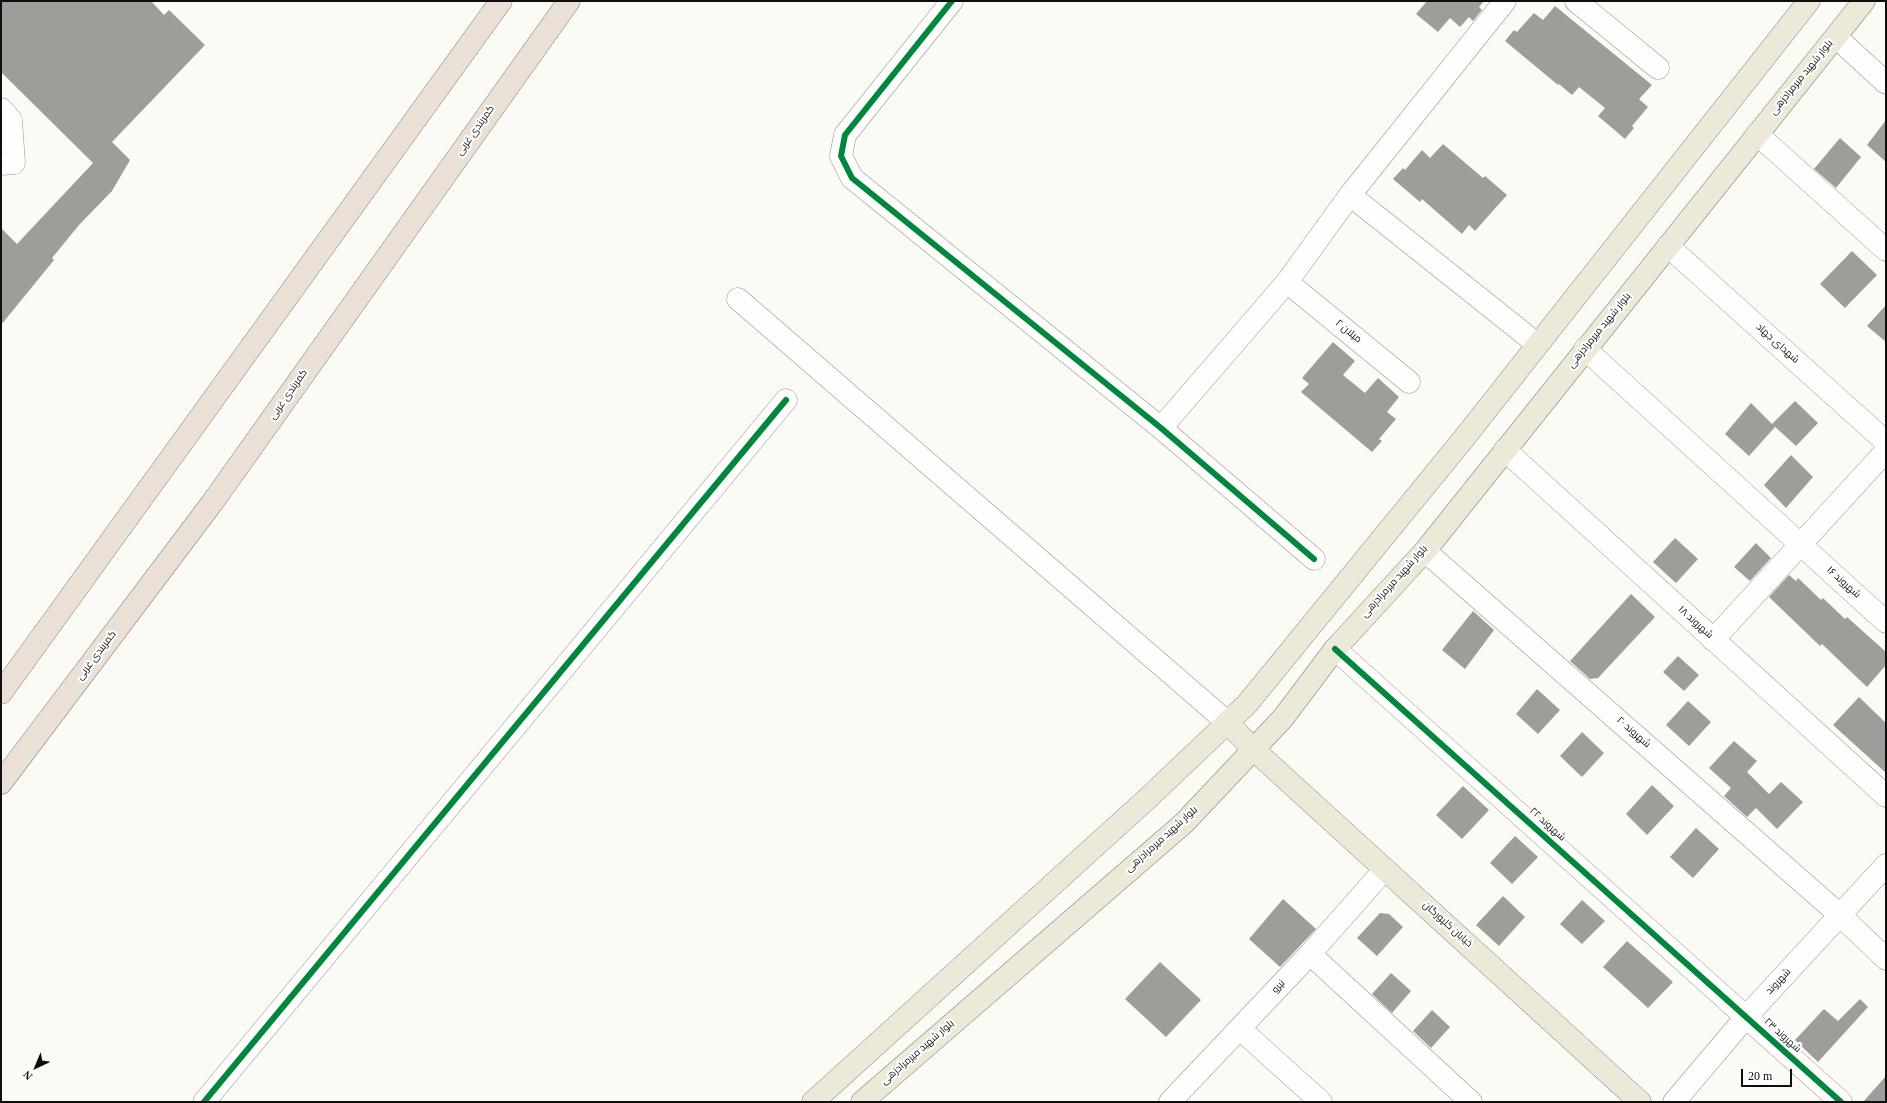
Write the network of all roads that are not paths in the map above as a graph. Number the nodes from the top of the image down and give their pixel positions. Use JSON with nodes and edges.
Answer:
{"nodes":[{"id":1,"x":500,"y":1,"type":"edge"},
{"id":2,"x":569,"y":1,"type":"edge"},
{"id":3,"x":952,"y":1,"type":"edge"},
{"id":4,"x":1504,"y":1,"type":"edge"},
{"id":5,"x":1576,"y":1,"type":"edge"},
{"id":6,"x":1809,"y":1,"type":"edge"},
{"id":7,"x":1864,"y":1,"type":"edge"},
{"id":8,"x":1836,"y":38,"type":"junction"},
{"id":9,"x":1658,"y":68,"type":"dead end"},
{"id":10,"x":1886,"y":83,"type":"edge"},
{"id":11,"x":1,"y":110,"type":"edge"},
{"id":12,"x":1757,"y":134,"type":"junction"},
{"id":13,"x":1,"y":164,"type":"edge"},
{"id":14,"x":1350,"y":195,"type":"junction"},
{"id":15,"x":1668,"y":246,"type":"junction"},
{"id":16,"x":1886,"y":250,"type":"edge"},
{"id":17,"x":1287,"y":282,"type":"junction"},
{"id":18,"x":738,"y":300,"type":"dead end"},
{"id":19,"x":1537,"y":344,"type":"junction"},
{"id":20,"x":1585,"y":349,"type":"junction"},
{"id":21,"x":1409,"y":382,"type":"dead end"},
{"id":22,"x":786,"y":400,"type":"dead end"},
{"id":23,"x":1161,"y":428,"type":"junction"},
{"id":24,"x":1886,"y":442,"type":"edge"},
{"id":25,"x":1505,"y":450,"type":"junction"},
{"id":26,"x":1886,"y":451,"type":"edge"},
{"id":27,"x":1801,"y":544,"type":"junction"},
{"id":28,"x":1424,"y":551,"type":"junction"},
{"id":29,"x":1314,"y":559,"type":"dead end"},
{"id":30,"x":1886,"y":622,"type":"edge"},
{"id":31,"x":1713,"y":640,"type":"junction"},
{"id":32,"x":1335,"y":649,"type":"junction"},
{"id":33,"x":1,"y":693,"type":"edge"},
{"id":34,"x":1227,"y":722,"type":"junction"},
{"id":35,"x":1253,"y":749,"type":"junction"},
{"id":36,"x":1,"y":783,"type":"edge"},
{"id":37,"x":1886,"y":796,"type":"edge"},
{"id":38,"x":1886,"y":864,"type":"edge"},
{"id":39,"x":1385,"y":869,"type":"junction"},
{"id":40,"x":1841,"y":916,"type":"junction"},
{"id":41,"x":1310,"y":954,"type":"junction"},
{"id":42,"x":1886,"y":959,"type":"edge"},
{"id":43,"x":1746,"y":1017,"type":"junction"},
{"id":44,"x":1240,"y":1028,"type":"junction"},
{"id":45,"x":204,"y":1102,"type":"edge"},
{"id":46,"x":813,"y":1102,"type":"edge"},
{"id":47,"x":862,"y":1102,"type":"edge"},
{"id":48,"x":1170,"y":1102,"type":"edge"},
{"id":49,"x":1320,"y":1102,"type":"edge"},
{"id":50,"x":1471,"y":1102,"type":"edge"},
{"id":51,"x":1640,"y":1102,"type":"edge"},
{"id":52,"x":1674,"y":1102,"type":"edge"},
{"id":53,"x":1841,"y":1102,"type":"edge"}],
"edges":[{"from":1,"to":33,"type":"highway"},
{"from":2,"to":36,"type":"highway","name":"کمربندی غربی"},
{"from":3,"to":23,"type":"street"},
{"from":4,"to":14,"type":"street"},
{"from":5,"to":9,"type":"street"},
{"from":6,"to":19,"type":"main road"},
{"from":7,"to":8,"type":"main road","name":"بلوار شهید میرمرادزهی"},
{"from":8,"to":10,"type":"street"},
{"from":8,"to":12,"type":"main road","name":"بلوار شهید میرمرادزهی"},
{"from":11,"to":13,"type":"street"},
{"from":12,"to":15,"type":"main road","name":"بلوار شهید میرمرادزهی"},
{"from":12,"to":16,"type":"street"},
{"from":14,"to":17,"type":"street"},
{"from":14,"to":19,"type":"street"},
{"from":15,"to":20,"type":"main road","name":"بلوار شهید میرمرادزهی"},
{"from":15,"to":24,"type":"street","name":"شهدای جهاد"},
{"from":17,"to":21,"type":"street","name":"میلان ۲"},
{"from":17,"to":23,"type":"street"},
{"from":18,"to":34,"type":"street"},
{"from":19,"to":34,"type":"main road"},
{"from":20,"to":25,"type":"main road","name":"بلوار شهید میرمرادزهی"},
{"from":20,"to":27,"type":"street","name":"شهروند ۱۶"},
{"from":22,"to":45,"type":"street"},
{"from":23,"to":29,"type":"street"},
{"from":25,"to":28,"type":"main road","name":"بلوار شهید میرمرادزهی"},
{"from":25,"to":31,"type":"street","name":"شهروند ۱۸"},
{"from":26,"to":27,"type":"street"},
{"from":27,"to":30,"type":"street","name":"شهروند ۱۶"},
{"from":27,"to":31,"type":"street"},
{"from":28,"to":32,"type":"main road","name":"بلوار شهید میرمرادزهی"},
{"from":28,"to":40,"type":"street","name":"شهروند ۲۰"},
{"from":31,"to":37,"type":"street","name":"شهروند ۱۸"},
{"from":32,"to":35,"type":"main road","name":"بلوار شهید میرمرادزهی"},
{"from":32,"to":43,"type":"street","name":"شهروند ۲۲"},
{"from":34,"to":35,"type":"main road","name":"خیابان کلپورگان"},
{"from":34,"to":46,"type":"main road"},
{"from":35,"to":39,"type":"main road","name":"خیابان کلپورگان"},
{"from":35,"to":47,"type":"main road","name":"بلوار شهید میرمرادزهی"},
{"from":38,"to":40,"type":"street","name":"شهروند"},
{"from":39,"to":41,"type":"street","name":"نیرو"},
{"from":39,"to":51,"type":"main road","name":"خیابان کلپورگان"},
{"from":40,"to":42,"type":"street","name":"شهروند ۲۰"},
{"from":40,"to":43,"type":"street","name":"شهروند"},
{"from":41,"to":44,"type":"street","name":"نیرو"},
{"from":41,"to":50,"type":"street"},
{"from":43,"to":52,"type":"street","name":"شهروند"},
{"from":43,"to":53,"type":"street","name":"شهروند ۲۳"},
{"from":44,"to":48,"type":"street","name":"نیرو"},
{"from":44,"to":49,"type":"street"}]}
